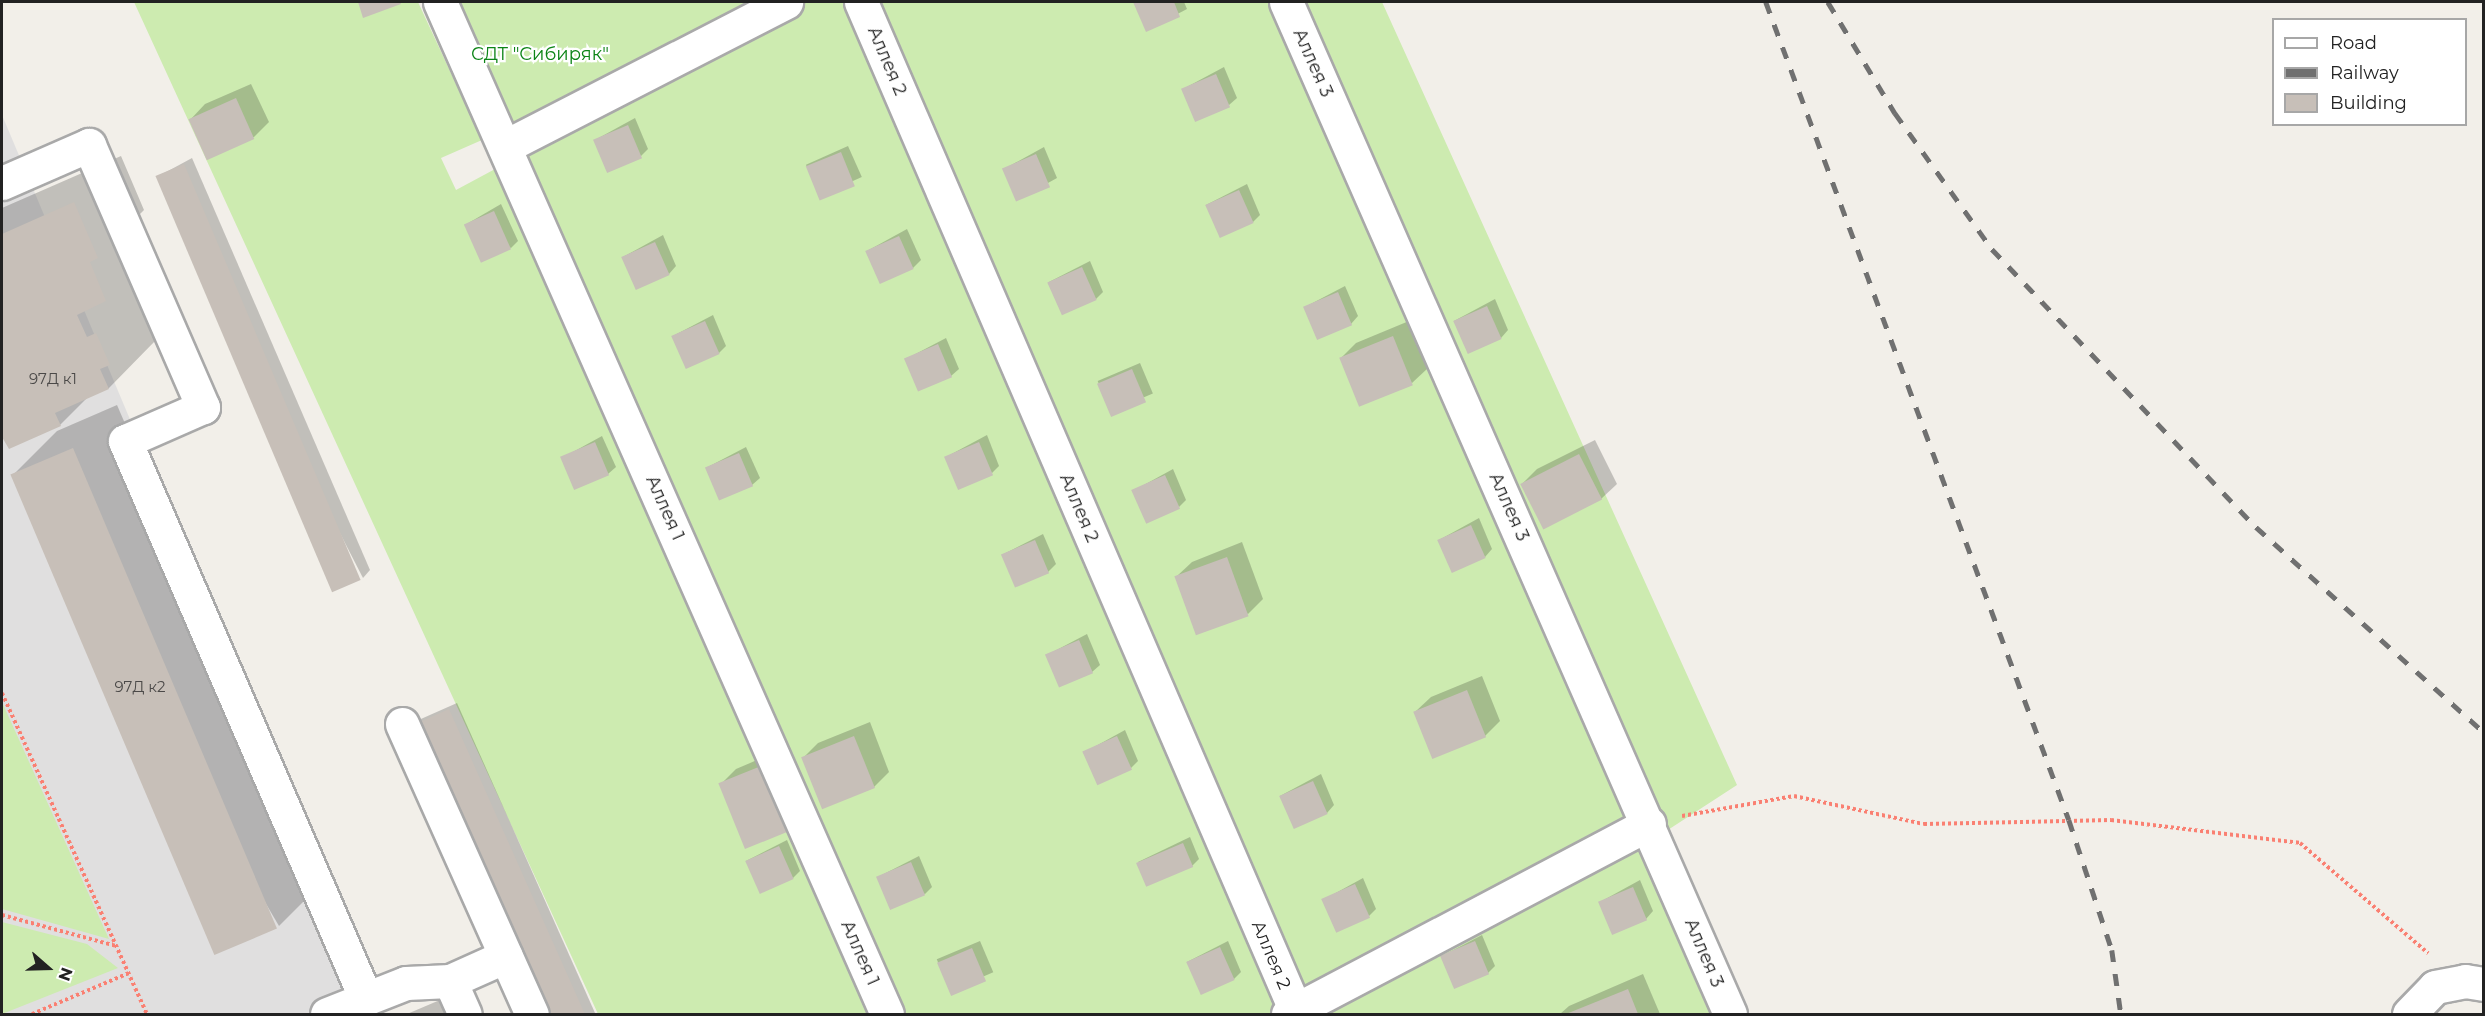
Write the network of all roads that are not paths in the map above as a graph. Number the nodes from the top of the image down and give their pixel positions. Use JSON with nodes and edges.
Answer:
{"nodes":[{"id":1,"x":440,"y":2,"type":"edge"},
{"id":2,"x":786,"y":2,"type":"edge"},
{"id":3,"x":861,"y":2,"type":"edge"},
{"id":4,"x":1286,"y":2,"type":"edge"},
{"id":5,"x":506,"y":146,"type":"junction"},
{"id":6,"x":5,"y":173,"type":"edge"},
{"id":7,"x":402,"y":724,"type":"dead end"},
{"id":8,"x":1649,"y":824,"type":"junction"},
{"id":9,"x":506,"y":956,"type":"junction"},
{"id":10,"x":450,"y":981,"type":"junction"},
{"id":11,"x":2474,"y":982,"type":"edge"},
{"id":12,"x":366,"y":999,"type":"junction"},
{"id":13,"x":1293,"y":1013,"type":"edge"},
{"id":14,"x":327,"y":1014,"type":"edge"},
{"id":15,"x":465,"y":1014,"type":"edge"},
{"id":16,"x":532,"y":1014,"type":"edge"},
{"id":17,"x":887,"y":1014,"type":"edge"},
{"id":18,"x":1730,"y":1014,"type":"edge"},
{"id":19,"x":2409,"y":1014,"type":"edge"}],
"edges":[{"from":1,"to":5,"type":"street","name":"Аллея 1"},
{"from":2,"to":5,"type":"street"},
{"from":3,"to":13,"type":"street","name":"Аллея 2"},
{"from":4,"to":8,"type":"street","name":"Аллея 3"},
{"from":5,"to":17,"type":"street","name":"Аллея 1"},
{"from":6,"to":12,"type":"street"},
{"from":7,"to":9,"type":"street"},
{"from":8,"to":13,"type":"street"},
{"from":8,"to":18,"type":"street","name":"Аллея 3"},
{"from":9,"to":10,"type":"street"},
{"from":9,"to":16,"type":"street"},
{"from":10,"to":12,"type":"street"},
{"from":10,"to":15,"type":"street"},
{"from":11,"to":19,"type":"street"},
{"from":12,"to":14,"type":"street"}]}
